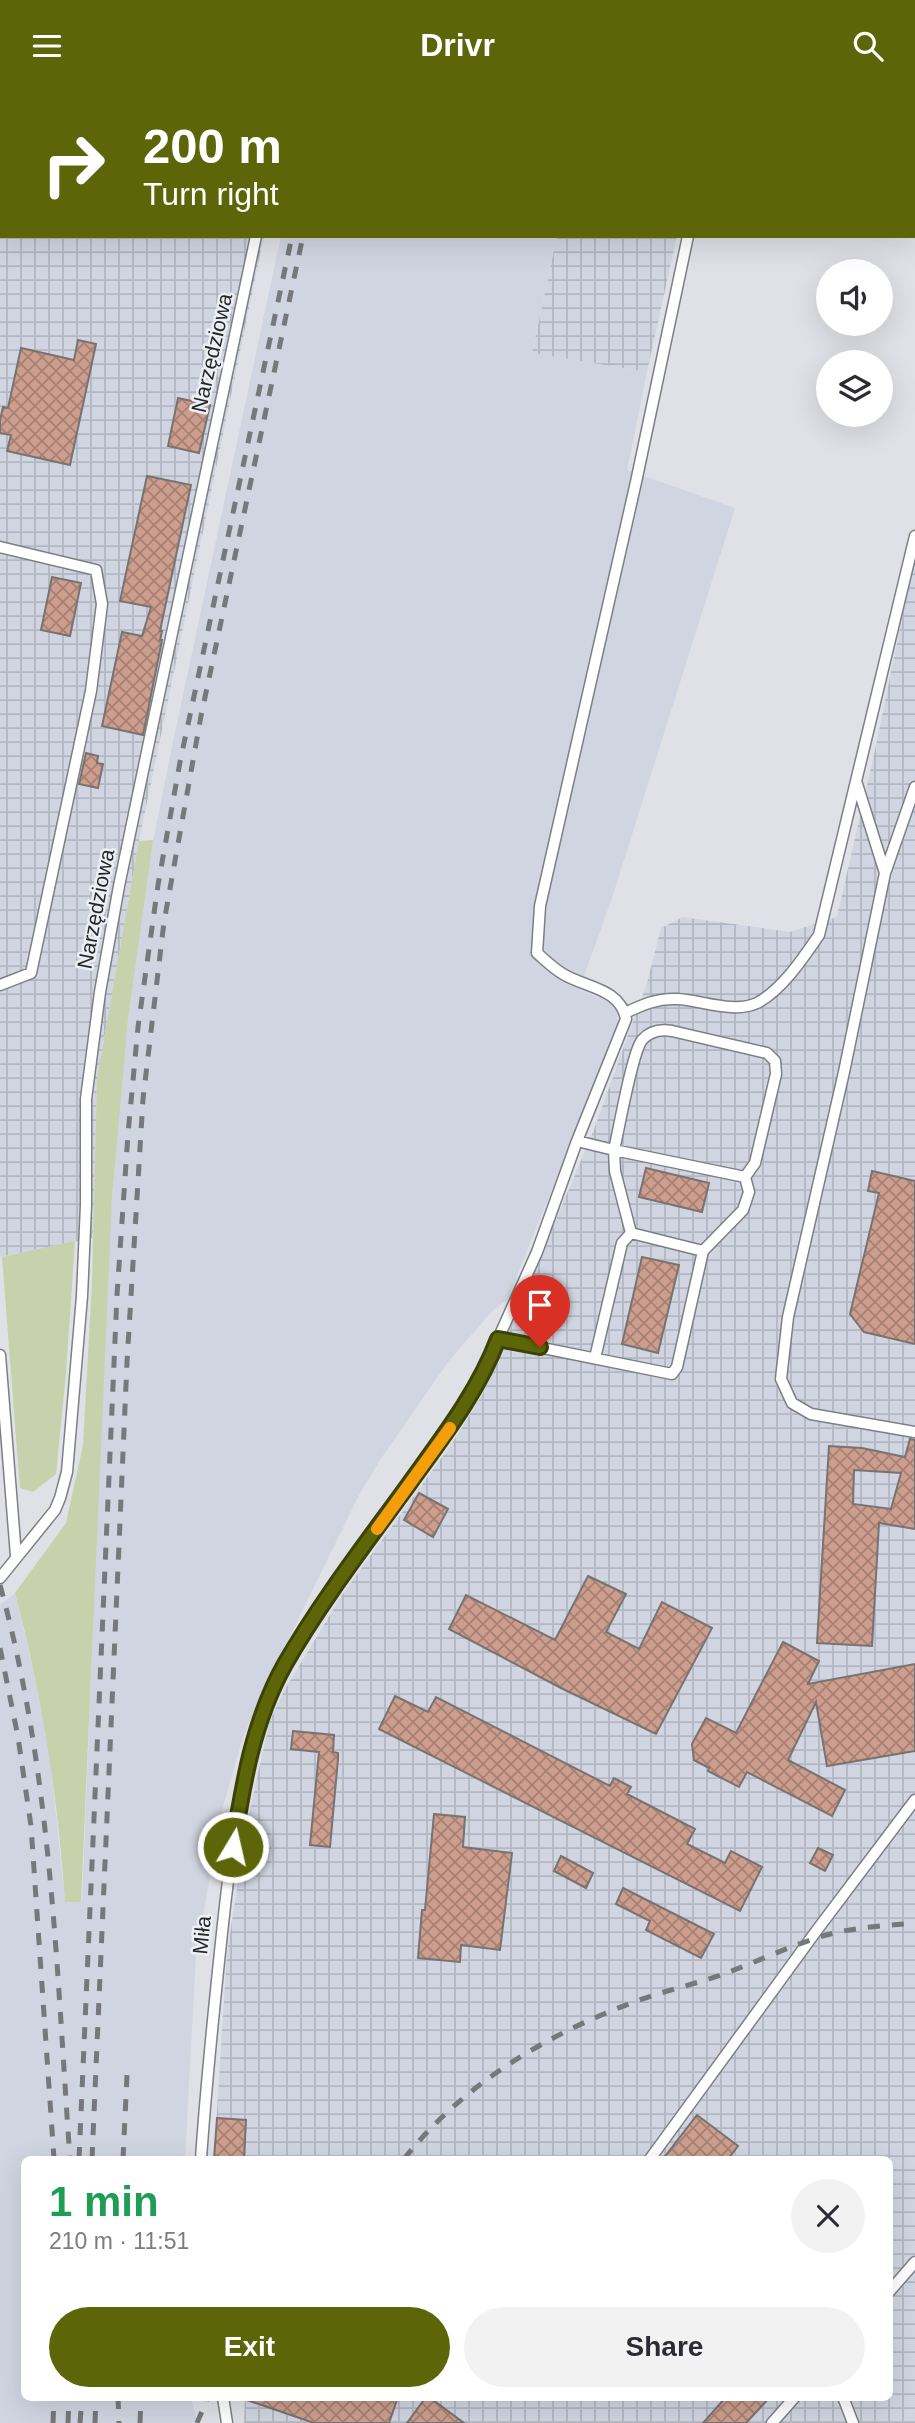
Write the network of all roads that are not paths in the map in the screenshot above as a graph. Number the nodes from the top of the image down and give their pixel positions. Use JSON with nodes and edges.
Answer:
{"nodes":[{"id":1,"x":256,"y":238,"type":"edge"},
{"id":2,"x":688,"y":238,"type":"edge"},
{"id":3,"x":915,"y":536,"type":"edge"},
{"id":4,"x":0,"y":547,"type":"edge"},
{"id":5,"x":856,"y":781,"type":"junction"},
{"id":6,"x":915,"y":787,"type":"edge"},
{"id":7,"x":885,"y":873,"type":"junction"},
{"id":8,"x":0,"y":985,"type":"edge"},
{"id":9,"x":625,"y":1013,"type":"junction"},
{"id":10,"x":577,"y":1142,"type":"junction"},
{"id":11,"x":614,"y":1150,"type":"junction"},
{"id":12,"x":745,"y":1177,"type":"junction"},
{"id":13,"x":631,"y":1233,"type":"junction"},
{"id":14,"x":703,"y":1251,"type":"junction"},
{"id":15,"x":498,"y":1339,"type":"junction"},
{"id":16,"x":0,"y":1355,"type":"edge"},
{"id":17,"x":595,"y":1358,"type":"junction"},
{"id":18,"x":915,"y":1432,"type":"edge"},
{"id":19,"x":16,"y":1556,"type":"junction"},
{"id":20,"x":0,"y":1578,"type":"edge"},
{"id":21,"x":915,"y":1800,"type":"edge"},
{"id":22,"x":201,"y":2156,"type":"edge"},
{"id":23,"x":652,"y":2156,"type":"edge"},
{"id":24,"x":915,"y":2262,"type":"edge"},
{"id":25,"x":893,"y":2287,"type":"edge"},
{"id":26,"x":224,"y":2401,"type":"edge"},
{"id":27,"x":791,"y":2401,"type":"edge"},
{"id":28,"x":845,"y":2401,"type":"edge"},
{"id":29,"x":227,"y":2423,"type":"edge"},
{"id":30,"x":772,"y":2423,"type":"edge"},
{"id":31,"x":853,"y":2423,"type":"edge"}],
"edges":[{"from":1,"to":19,"type":"lane","name":"Narzędziowa"},
{"from":2,"to":9,"type":"lane"},
{"from":3,"to":5,"type":"lane"},
{"from":4,"to":8,"type":"lane"},
{"from":5,"to":7,"type":"lane"},
{"from":5,"to":9,"type":"lane"},
{"from":6,"to":7,"type":"lane"},
{"from":7,"to":18,"type":"lane"},
{"from":9,"to":10,"type":"lane","name":"Miła"},
{"from":10,"to":11,"type":"lane"},
{"from":10,"to":15,"type":"lane","name":"Miła"},
{"from":11,"to":12,"type":"lane"},
{"from":11,"to":12,"type":"lane"},
{"from":11,"to":13,"type":"lane"},
{"from":12,"to":14,"type":"lane"},
{"from":13,"to":14,"type":"lane"},
{"from":13,"to":17,"type":"lane"},
{"from":14,"to":17,"type":"lane"},
{"from":15,"to":17,"type":"lane"},
{"from":15,"to":22,"type":"lane","name":"Miła"},
{"from":16,"to":19,"type":"lane"},
{"from":19,"to":20,"type":"lane","name":"Narzędziowa"},
{"from":21,"to":23,"type":"lane"},
{"from":24,"to":25,"type":"lane"},
{"from":26,"to":29,"type":"lane"},
{"from":27,"to":30,"type":"lane"},
{"from":28,"to":31,"type":"lane"}]}
